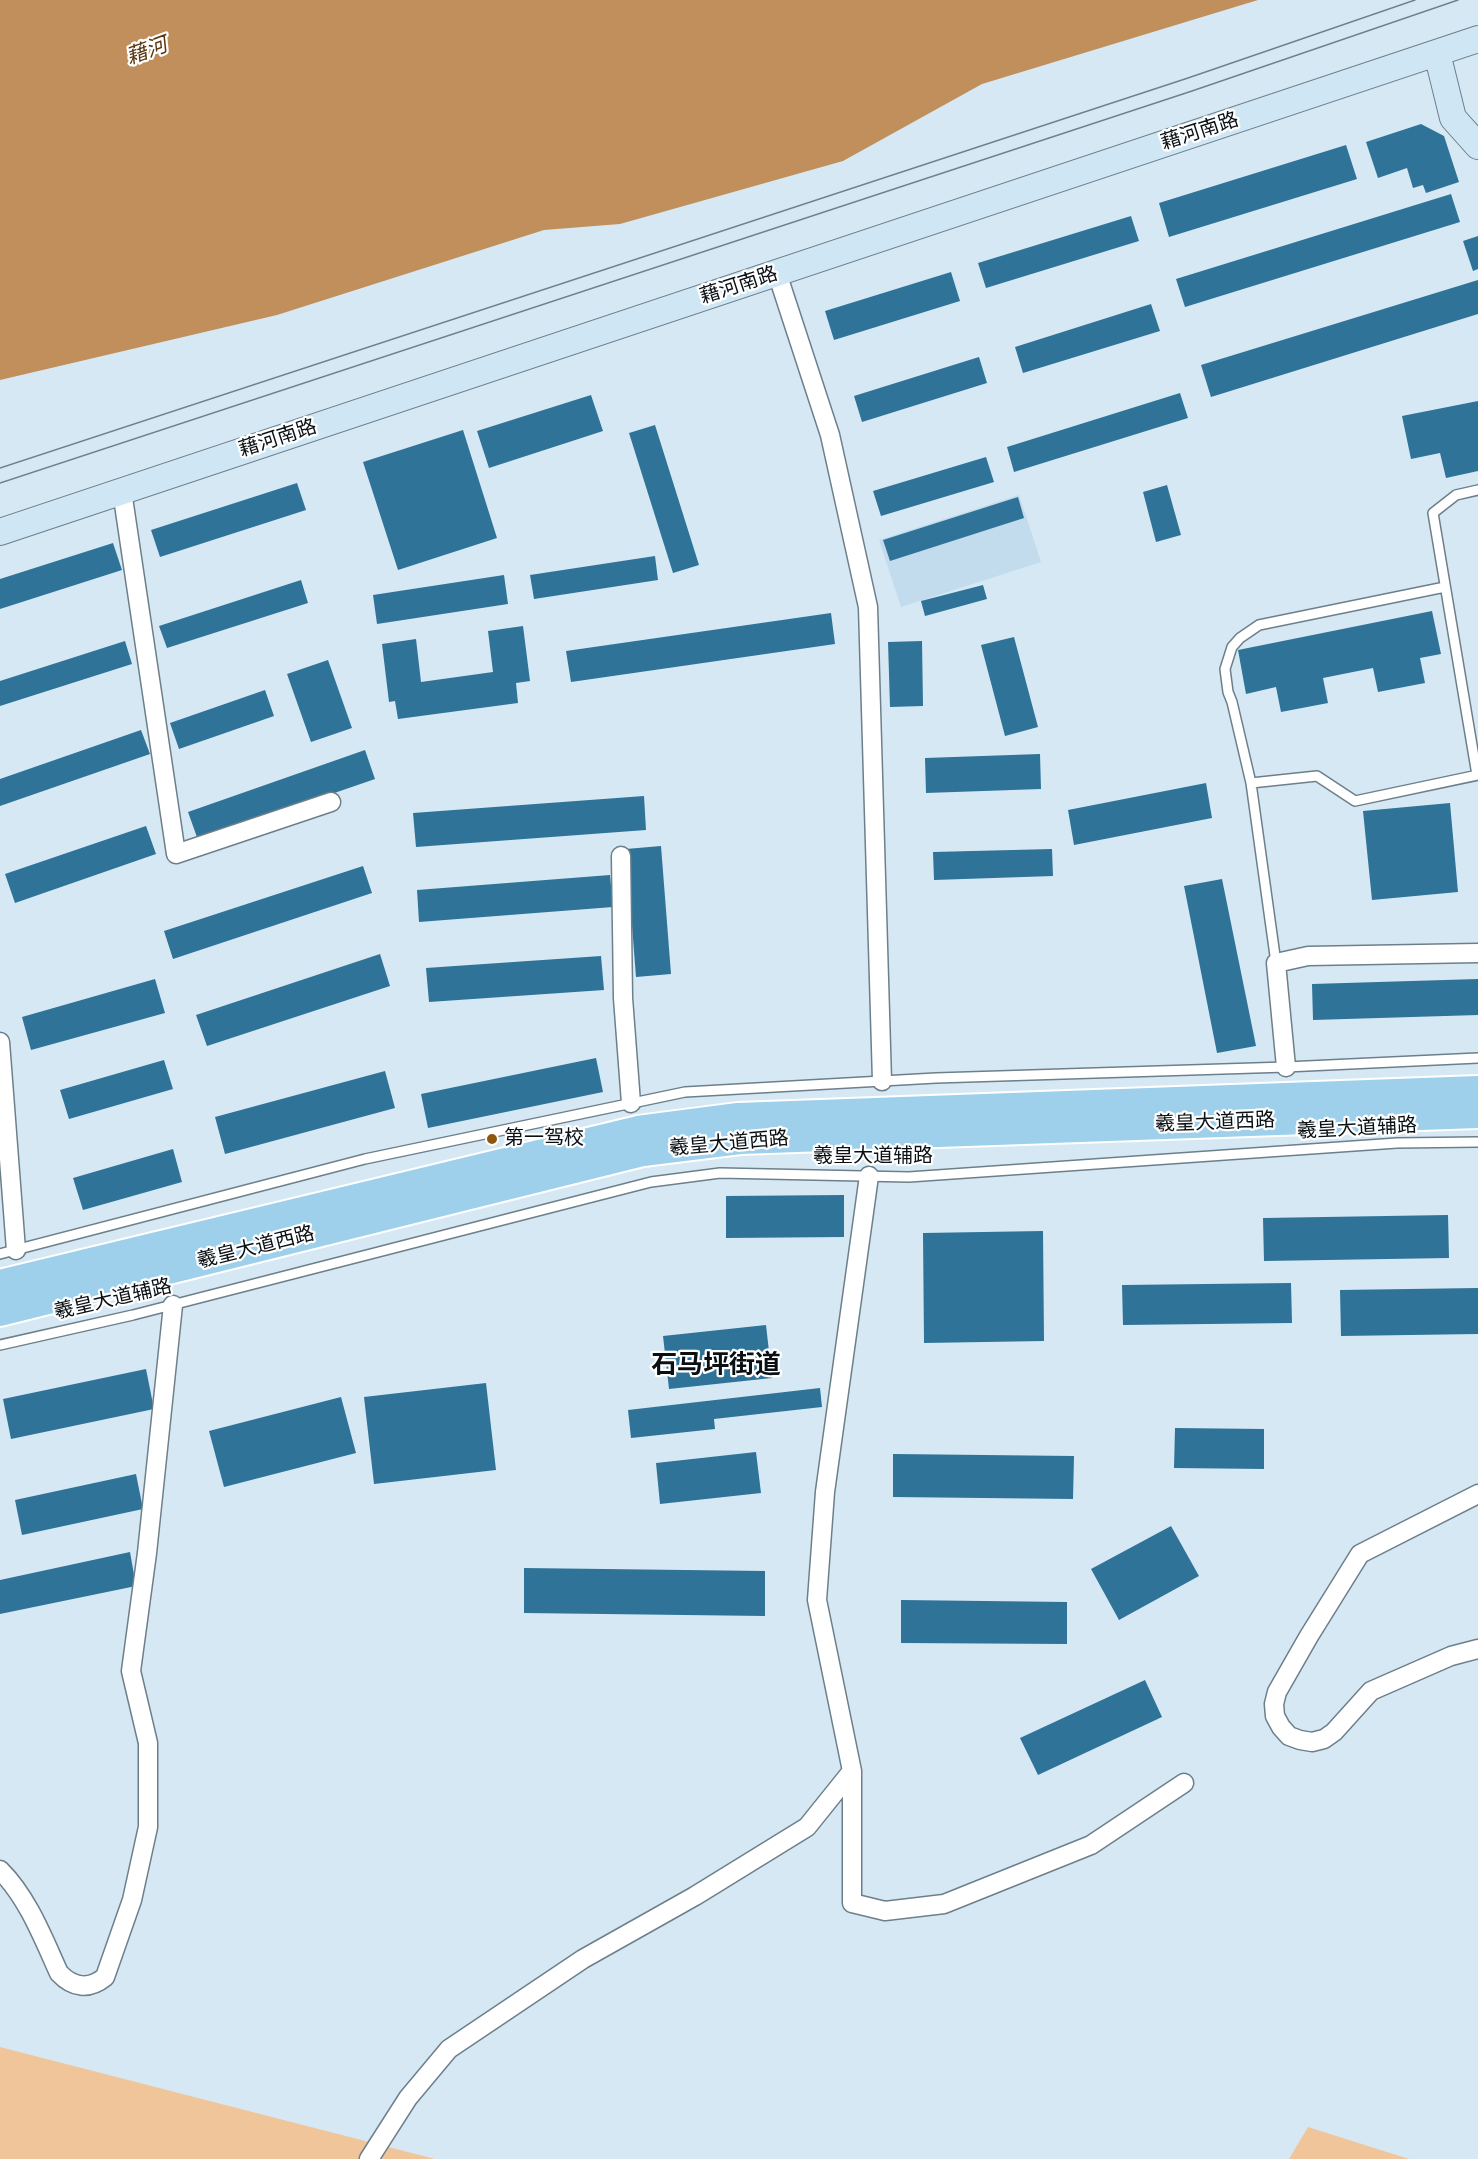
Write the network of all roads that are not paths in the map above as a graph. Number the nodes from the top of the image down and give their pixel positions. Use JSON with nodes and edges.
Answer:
{"nodes":[{"id":1,"x":1478,"y":39,"type":"edge"},
{"id":2,"x":1437,"y":53,"type":"junction"},
{"id":3,"x":1478,"y":146,"type":"edge"},
{"id":4,"x":777,"y":273,"type":"junction"},
{"id":5,"x":1478,"y":490,"type":"edge"},
{"id":6,"x":122,"y":491,"type":"junction"},
{"id":7,"x":0,"y":532,"type":"edge"},
{"id":8,"x":1445,"y":587,"type":"junction"},
{"id":9,"x":1477,"y":775,"type":"edge"},
{"id":10,"x":1251,"y":783,"type":"junction"},
{"id":11,"x":331,"y":802,"type":"dead end"},
{"id":12,"x":621,"y":855,"type":"dead end"},
{"id":13,"x":1478,"y":953,"type":"edge"},
{"id":14,"x":1276,"y":963,"type":"junction"},
{"id":15,"x":0,"y":1042,"type":"edge"},
{"id":16,"x":1478,"y":1058,"type":"edge"},
{"id":17,"x":1286,"y":1067,"type":"junction"},
{"id":18,"x":882,"y":1081,"type":"junction"},
{"id":19,"x":1478,"y":1090,"type":"edge"},
{"id":20,"x":632,"y":1103,"type":"junction"},
{"id":21,"x":1478,"y":1114,"type":"edge"},
{"id":22,"x":1478,"y":1142,"type":"edge"},
{"id":23,"x":869,"y":1176,"type":"junction"},
{"id":24,"x":8,"y":1252,"type":"edge"},
{"id":25,"x":0,"y":1284,"type":"edge"},
{"id":26,"x":173,"y":1305,"type":"junction"},
{"id":27,"x":0,"y":1312,"type":"edge"},
{"id":28,"x":0,"y":1345,"type":"edge"},
{"id":29,"x":1478,"y":1494,"type":"edge"},
{"id":30,"x":1478,"y":1649,"type":"edge"},
{"id":31,"x":852,"y":1772,"type":"junction"},
{"id":32,"x":1184,"y":1783,"type":"dead end"},
{"id":33,"x":0,"y":1870,"type":"edge"},
{"id":34,"x":369,"y":2159,"type":"edge"}],
"edges":[{"from":1,"to":2,"type":"main road","name":"藉河南路"},
{"from":2,"to":3,"type":"main road"},
{"from":2,"to":4,"type":"main road","name":"藉河南路"},
{"from":4,"to":6,"type":"main road","name":"藉河南路"},
{"from":4,"to":18,"type":"street"},
{"from":5,"to":8,"type":"lane"},
{"from":6,"to":7,"type":"main road","name":"藉河南路"},
{"from":6,"to":11,"type":"street"},
{"from":8,"to":9,"type":"lane"},
{"from":8,"to":10,"type":"lane"},
{"from":9,"to":10,"type":"lane"},
{"from":10,"to":14,"type":"lane"},
{"from":12,"to":20,"type":"street"},
{"from":13,"to":14,"type":"street"},
{"from":14,"to":17,"type":"street"},
{"from":15,"to":24,"type":"street"},
{"from":16,"to":17,"type":"lane"},
{"from":17,"to":18,"type":"lane"},
{"from":18,"to":20,"type":"lane"},
{"from":19,"to":25,"type":"main road","name":"羲皇大道西路"},
{"from":20,"to":24,"type":"lane"},
{"from":21,"to":27,"type":"main road","name":"羲皇大道西路"},
{"from":22,"to":23,"type":"lane","name":"羲皇大道辅路"},
{"from":23,"to":26,"type":"lane","name":"羲皇大道辅路"},
{"from":23,"to":31,"type":"street"},
{"from":26,"to":28,"type":"lane","name":"羲皇大道辅路"},
{"from":26,"to":33,"type":"street"},
{"from":29,"to":30,"type":"street"},
{"from":31,"to":32,"type":"street"},
{"from":31,"to":34,"type":"street"}]}
